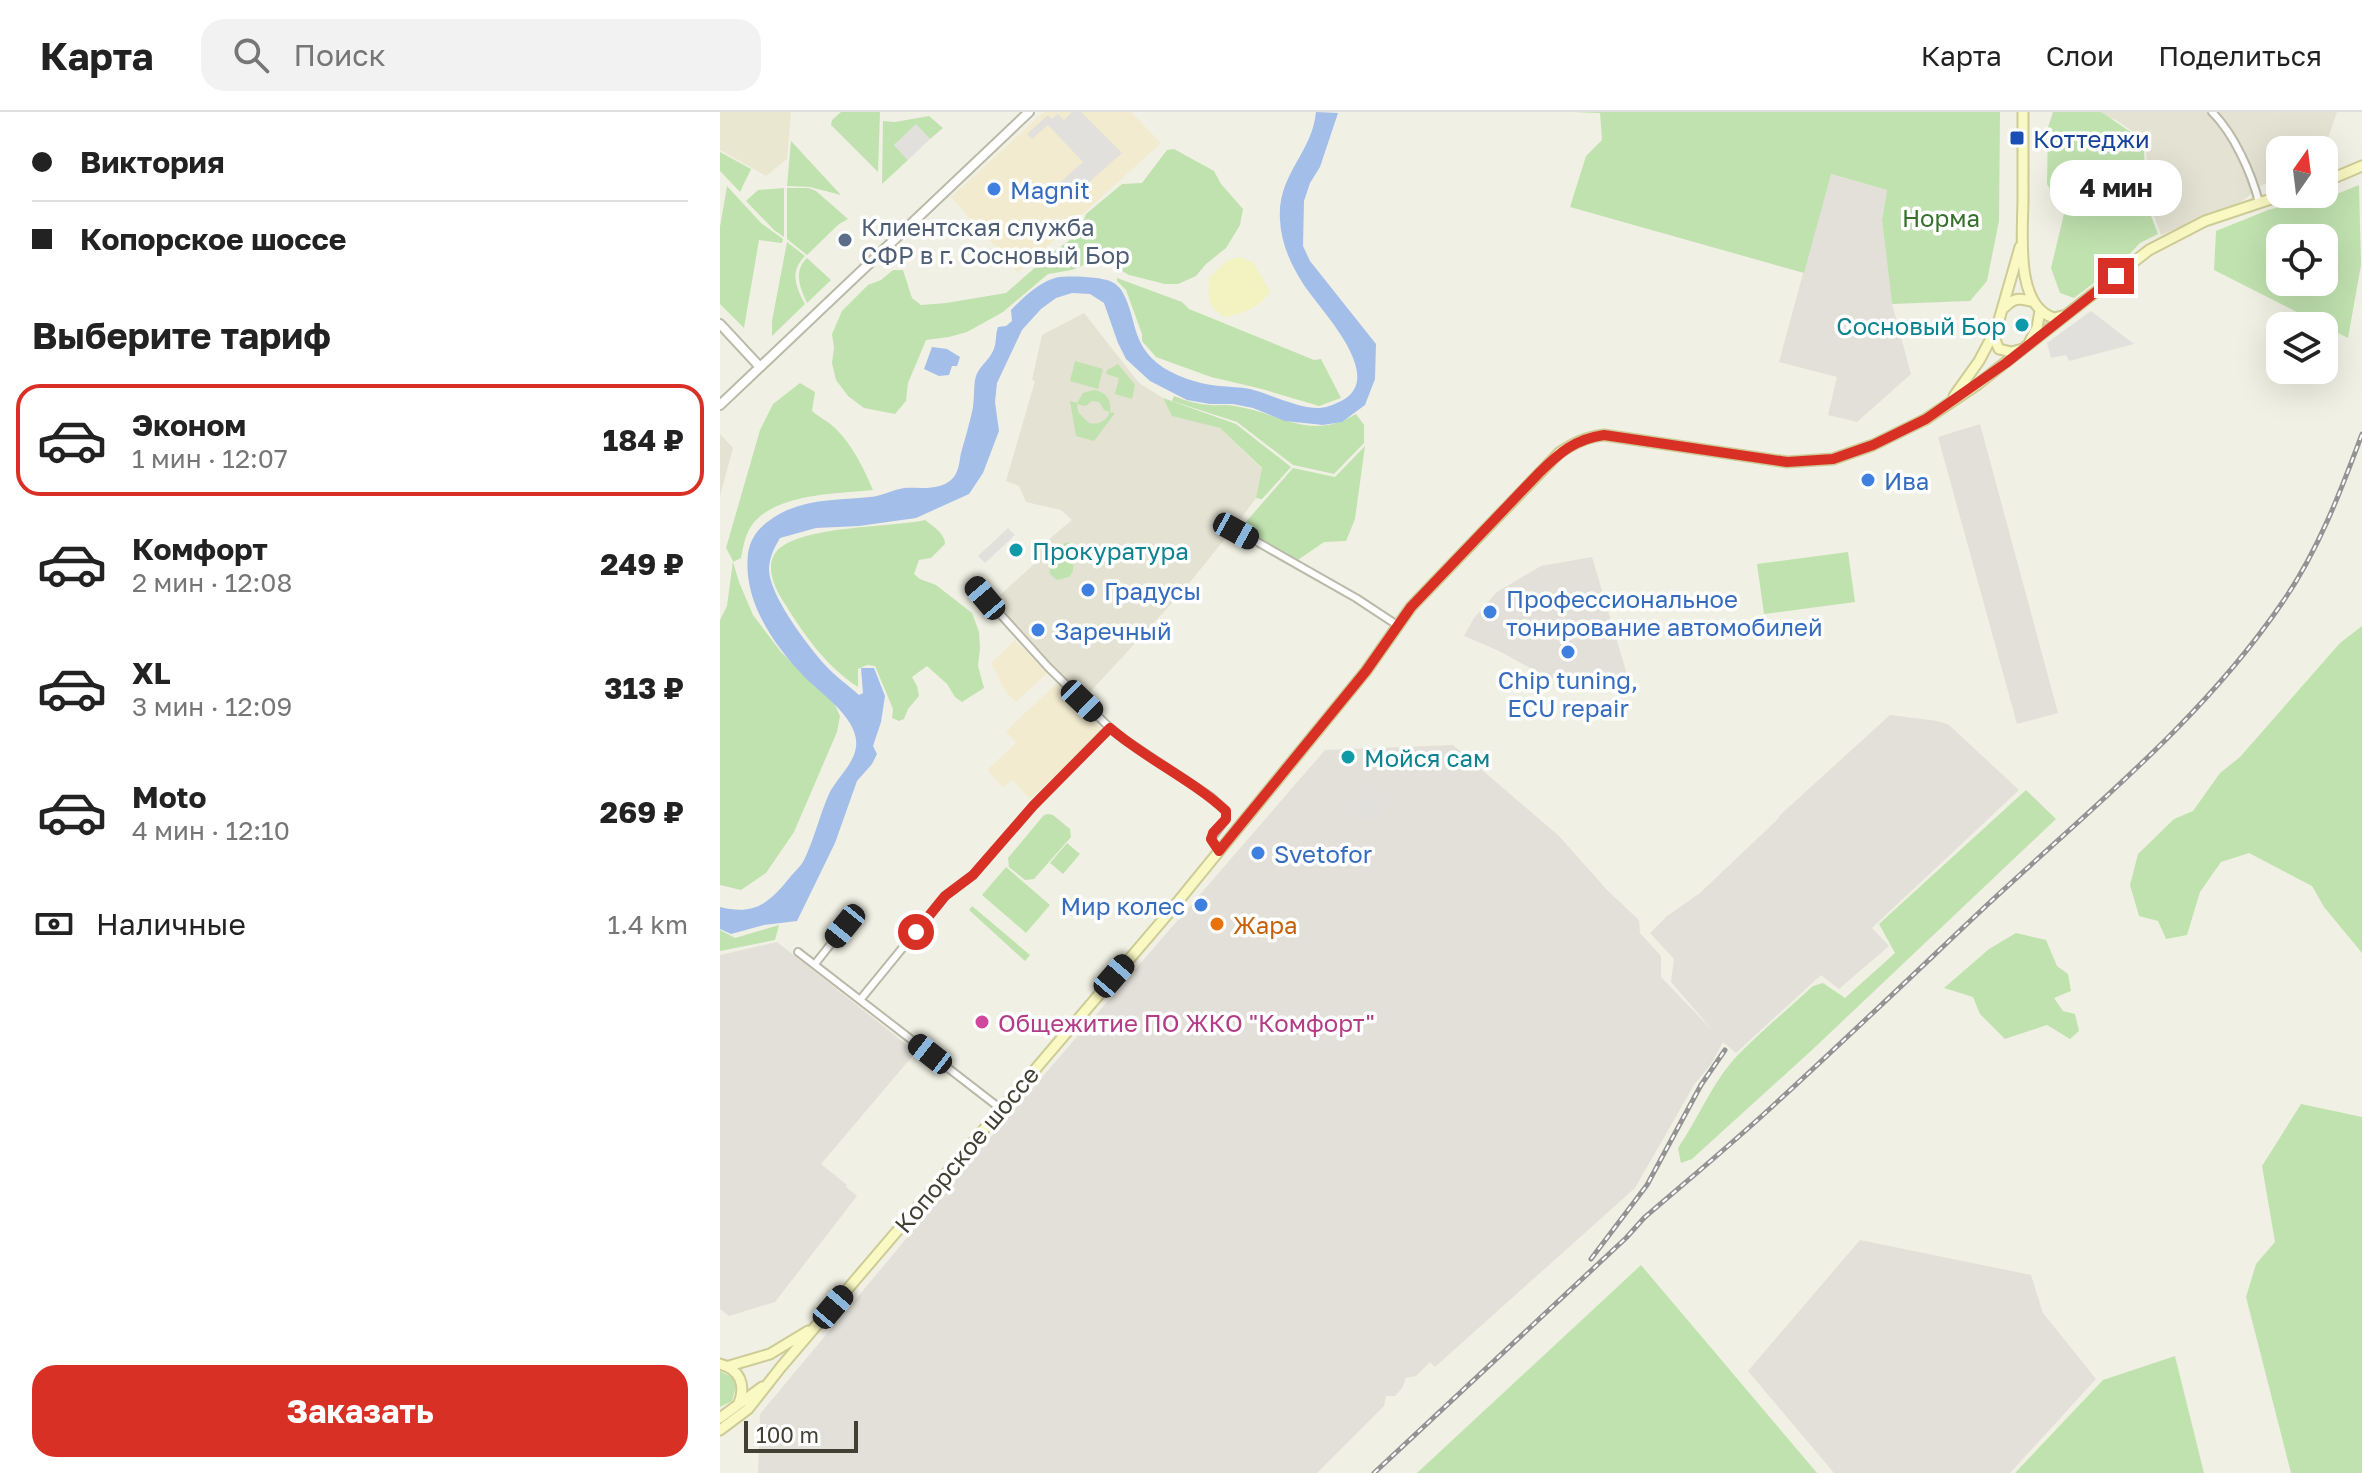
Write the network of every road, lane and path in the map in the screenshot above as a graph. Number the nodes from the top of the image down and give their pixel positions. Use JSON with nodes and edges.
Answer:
{"nodes":[{"id":1,"x":1029,"y":112,"type":"edge"},
{"id":2,"x":2023,"y":112,"type":"edge"},
{"id":3,"x":2212,"y":112,"type":"edge"},
{"id":4,"x":2362,"y":166,"type":"edge"},
{"id":5,"x":2338,"y":176,"type":"edge"},
{"id":6,"x":2266,"y":200,"type":"edge"},
{"id":7,"x":2259,"y":202,"type":"junction"},
{"id":8,"x":2021,"y":243,"type":"junction"},
{"id":9,"x":2037,"y":306,"type":"junction"},
{"id":10,"x":2004,"y":308,"type":"junction"},
{"id":11,"x":2065,"y":315,"type":"junction"},
{"id":12,"x":720,"y":324,"type":"edge"},
{"id":13,"x":1997,"y":327,"type":"junction"},
{"id":14,"x":2025,"y":348,"type":"junction"},
{"id":15,"x":760,"y":367,"type":"junction"},
{"id":16,"x":720,"y":405,"type":"edge"},
{"id":17,"x":1947,"y":405,"type":"junction"},
{"id":18,"x":1231,"y":527,"type":"dead end"},
{"id":19,"x":973,"y":584,"type":"dead end"},
{"id":20,"x":1397,"y":625,"type":"junction"},
{"id":21,"x":1110,"y":728,"type":"junction"},
{"id":22,"x":1219,"y":851,"type":"junction"},
{"id":23,"x":845,"y":926,"type":"dead end"},
{"id":24,"x":798,"y":952,"type":"dead end"},
{"id":25,"x":815,"y":964,"type":"junction"},
{"id":26,"x":860,"y":1000,"type":"junction"},
{"id":27,"x":1001,"y":1109,"type":"junction"},
{"id":28,"x":818,"y":1325,"type":"junction"},
{"id":29,"x":723,"y":1364,"type":"edge"},
{"id":30,"x":768,"y":1382,"type":"junction"},
{"id":31,"x":739,"y":1403,"type":"junction"},
{"id":32,"x":722,"y":1415,"type":"edge"},
{"id":33,"x":720,"y":1430,"type":"edge"}],
"edges":[{"from":1,"to":15,"type":"street"},
{"from":2,"to":8,"type":"main road"},
{"from":3,"to":7,"type":"street"},
{"from":4,"to":5,"type":"main road"},
{"from":6,"to":7,"type":"main road","name":"Копорское шоссе"},
{"from":7,"to":11,"type":"main road","name":"Копорское шоссе"},
{"from":8,"to":9,"type":"main road"},
{"from":8,"to":10,"type":"main road"},
{"from":9,"to":10,"type":"main road"},
{"from":9,"to":11,"type":"main road"},
{"from":9,"to":14,"type":"main road"},
{"from":10,"to":13,"type":"main road"},
{"from":11,"to":14,"type":"main road","name":"Копорское шоссе"},
{"from":12,"to":15,"type":"street"},
{"from":13,"to":14,"type":"main road"},
{"from":13,"to":17,"type":"main road"},
{"from":14,"to":17,"type":"main road","name":"Копорское шоссе"},
{"from":15,"to":16,"type":"street"},
{"from":17,"to":20,"type":"main road","name":"Копорское шоссе"},
{"from":18,"to":20,"type":"street"},
{"from":19,"to":21,"type":"street"},
{"from":20,"to":22,"type":"main road","name":"Копорское шоссе"},
{"from":21,"to":22,"type":"street"},
{"from":21,"to":26,"type":"street"},
{"from":22,"to":27,"type":"main road","name":"Копорское шоссе"},
{"from":23,"to":25,"type":"street"},
{"from":24,"to":25,"type":"street"},
{"from":25,"to":26,"type":"street"},
{"from":26,"to":27,"type":"street"},
{"from":27,"to":28,"type":"main road","name":"Копорское шоссе"},
{"from":28,"to":29,"type":"main road"},
{"from":28,"to":30,"type":"main road","name":"Копорское шоссе"},
{"from":29,"to":31,"type":"main road"},
{"from":30,"to":31,"type":"main road"},
{"from":30,"to":33,"type":"main road"},
{"from":31,"to":32,"type":"main road"}]}
